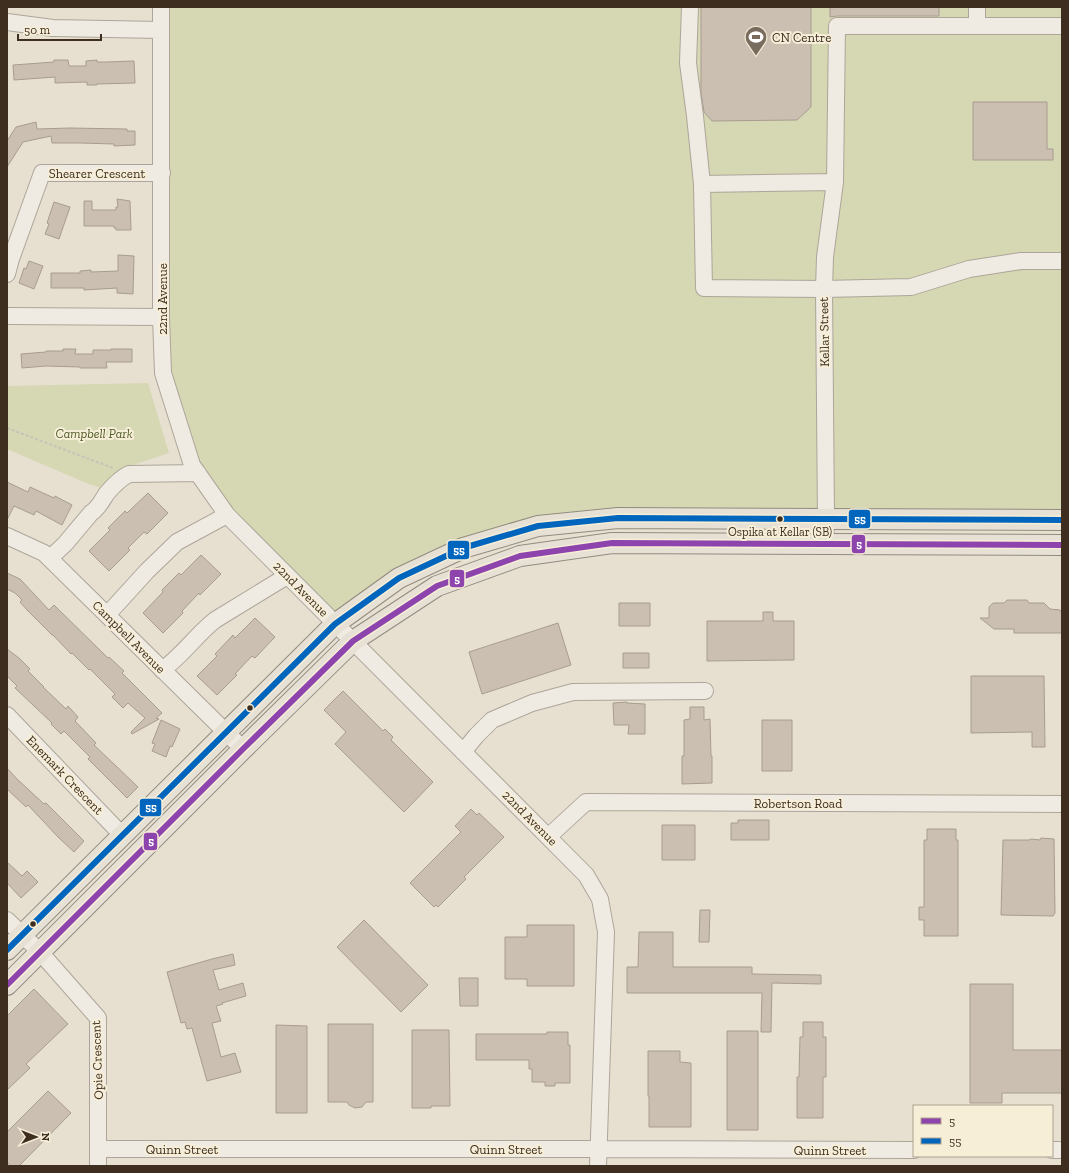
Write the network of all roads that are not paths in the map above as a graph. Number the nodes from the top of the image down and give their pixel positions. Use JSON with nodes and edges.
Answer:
{"nodes":[{"id":1,"x":161,"y":7,"type":"edge"},
{"id":2,"x":690,"y":7,"type":"edge"},
{"id":3,"x":976,"y":7,"type":"edge"},
{"id":4,"x":7,"y":22,"type":"edge"},
{"id":5,"x":977,"y":26,"type":"junction"},
{"id":6,"x":1062,"y":26,"type":"edge"},
{"id":7,"x":162,"y":30,"type":"junction"},
{"id":8,"x":162,"y":173,"type":"junction"},
{"id":9,"x":835,"y":182,"type":"junction"},
{"id":10,"x":702,"y":184,"type":"junction"},
{"id":11,"x":1062,"y":261,"type":"edge"},
{"id":12,"x":7,"y":274,"type":"edge"},
{"id":13,"x":824,"y":289,"type":"junction"},
{"id":14,"x":7,"y":316,"type":"edge"},
{"id":15,"x":161,"y":317,"type":"junction"},
{"id":16,"x":198,"y":474,"type":"junction"},
{"id":17,"x":227,"y":515,"type":"junction"},
{"id":18,"x":826,"y":519,"type":"junction"},
{"id":19,"x":1062,"y":520,"type":"edge"},
{"id":20,"x":7,"y":536,"type":"edge"},
{"id":21,"x":826,"y":544,"type":"junction"},
{"id":22,"x":1062,"y":545,"type":"edge"},
{"id":23,"x":50,"y":558,"type":"junction"},
{"id":24,"x":287,"y":576,"type":"junction"},
{"id":25,"x":107,"y":615,"type":"junction"},
{"id":26,"x":335,"y":624,"type":"junction"},
{"id":27,"x":353,"y":641,"type":"junction"},
{"id":28,"x":162,"y":670,"type":"junction"},
{"id":29,"x":705,"y":690,"type":"dead end"},
{"id":30,"x":7,"y":715,"type":"edge"},
{"id":31,"x":225,"y":732,"type":"junction"},
{"id":32,"x":243,"y":749,"type":"junction"},
{"id":33,"x":463,"y":752,"type":"junction"},
{"id":34,"x":1062,"y":804,"type":"edge"},
{"id":35,"x":122,"y":835,"type":"junction"},
{"id":36,"x":548,"y":837,"type":"junction"},
{"id":37,"x":7,"y":920,"type":"edge"},
{"id":38,"x":22,"y":935,"type":"junction"},
{"id":39,"x":7,"y":950,"type":"edge"},
{"id":40,"x":40,"y":952,"type":"junction"},
{"id":41,"x":7,"y":985,"type":"edge"},
{"id":42,"x":98,"y":1149,"type":"junction"},
{"id":43,"x":599,"y":1149,"type":"junction"},
{"id":44,"x":913,"y":1150,"type":"edge"},
{"id":45,"x":98,"y":1166,"type":"edge"},
{"id":46,"x":598,"y":1166,"type":"edge"}],
"edges":[{"from":1,"to":7,"type":"street","name":"22nd Avenue"},
{"from":2,"to":10,"type":"street"},
{"from":3,"to":5,"type":"street"},
{"from":4,"to":7,"type":"street"},
{"from":5,"to":6,"type":"street"},
{"from":5,"to":9,"type":"street"},
{"from":7,"to":8,"type":"street","name":"22nd Avenue"},
{"from":8,"to":12,"type":"street","name":"Shearer Crescent"},
{"from":8,"to":15,"type":"street","name":"22nd Avenue"},
{"from":9,"to":10,"type":"street"},
{"from":9,"to":13,"type":"street"},
{"from":10,"to":13,"type":"street"},
{"from":11,"to":13,"type":"street","name":"Kellar Street"},
{"from":13,"to":18,"type":"street","name":"Kellar Street"},
{"from":14,"to":15,"type":"street"},
{"from":15,"to":16,"type":"street","name":"22nd Avenue"},
{"from":16,"to":17,"type":"street","name":"22nd Avenue"},
{"from":16,"to":23,"type":"street"},
{"from":17,"to":24,"type":"street","name":"22nd Avenue"},
{"from":17,"to":25,"type":"street"},
{"from":18,"to":19,"type":"main road"},
{"from":18,"to":21,"type":"street","name":"Kellar Street"},
{"from":18,"to":26,"type":"main road"},
{"from":20,"to":23,"type":"street","name":"Campbell Avenue"},
{"from":21,"to":22,"type":"main road"},
{"from":21,"to":27,"type":"main road"},
{"from":23,"to":25,"type":"street","name":"Campbell Avenue"},
{"from":24,"to":26,"type":"street","name":"22nd Avenue"},
{"from":24,"to":28,"type":"street"},
{"from":25,"to":28,"type":"street","name":"Campbell Avenue"},
{"from":26,"to":27,"type":"street","name":"22nd Avenue"},
{"from":26,"to":31,"type":"main road"},
{"from":27,"to":32,"type":"main road"},
{"from":27,"to":33,"type":"street","name":"22nd Avenue"},
{"from":28,"to":31,"type":"street","name":"Campbell Avenue"},
{"from":29,"to":33,"type":"street"},
{"from":30,"to":35,"type":"street","name":"Enemark Crescent"},
{"from":31,"to":32,"type":"street","name":"Campbell Avenue"},
{"from":31,"to":35,"type":"main road"},
{"from":32,"to":40,"type":"main road"},
{"from":33,"to":36,"type":"street","name":"22nd Avenue"},
{"from":34,"to":36,"type":"street","name":"Robertson Road"},
{"from":35,"to":38,"type":"main road"},
{"from":36,"to":43,"type":"street","name":"22nd Avenue"},
{"from":37,"to":38,"type":"street","name":"Opie Crescent"},
{"from":38,"to":39,"type":"main road"},
{"from":38,"to":40,"type":"street","name":"Opie Crescent"},
{"from":40,"to":41,"type":"main road"},
{"from":40,"to":42,"type":"street","name":"Opie Crescent"},
{"from":42,"to":43,"type":"street","name":"Quinn Street"},
{"from":42,"to":45,"type":"street","name":"Opie Crescent"},
{"from":43,"to":44,"type":"street","name":"Quinn Street"},
{"from":43,"to":46,"type":"street","name":"22nd Avenue"}]}
